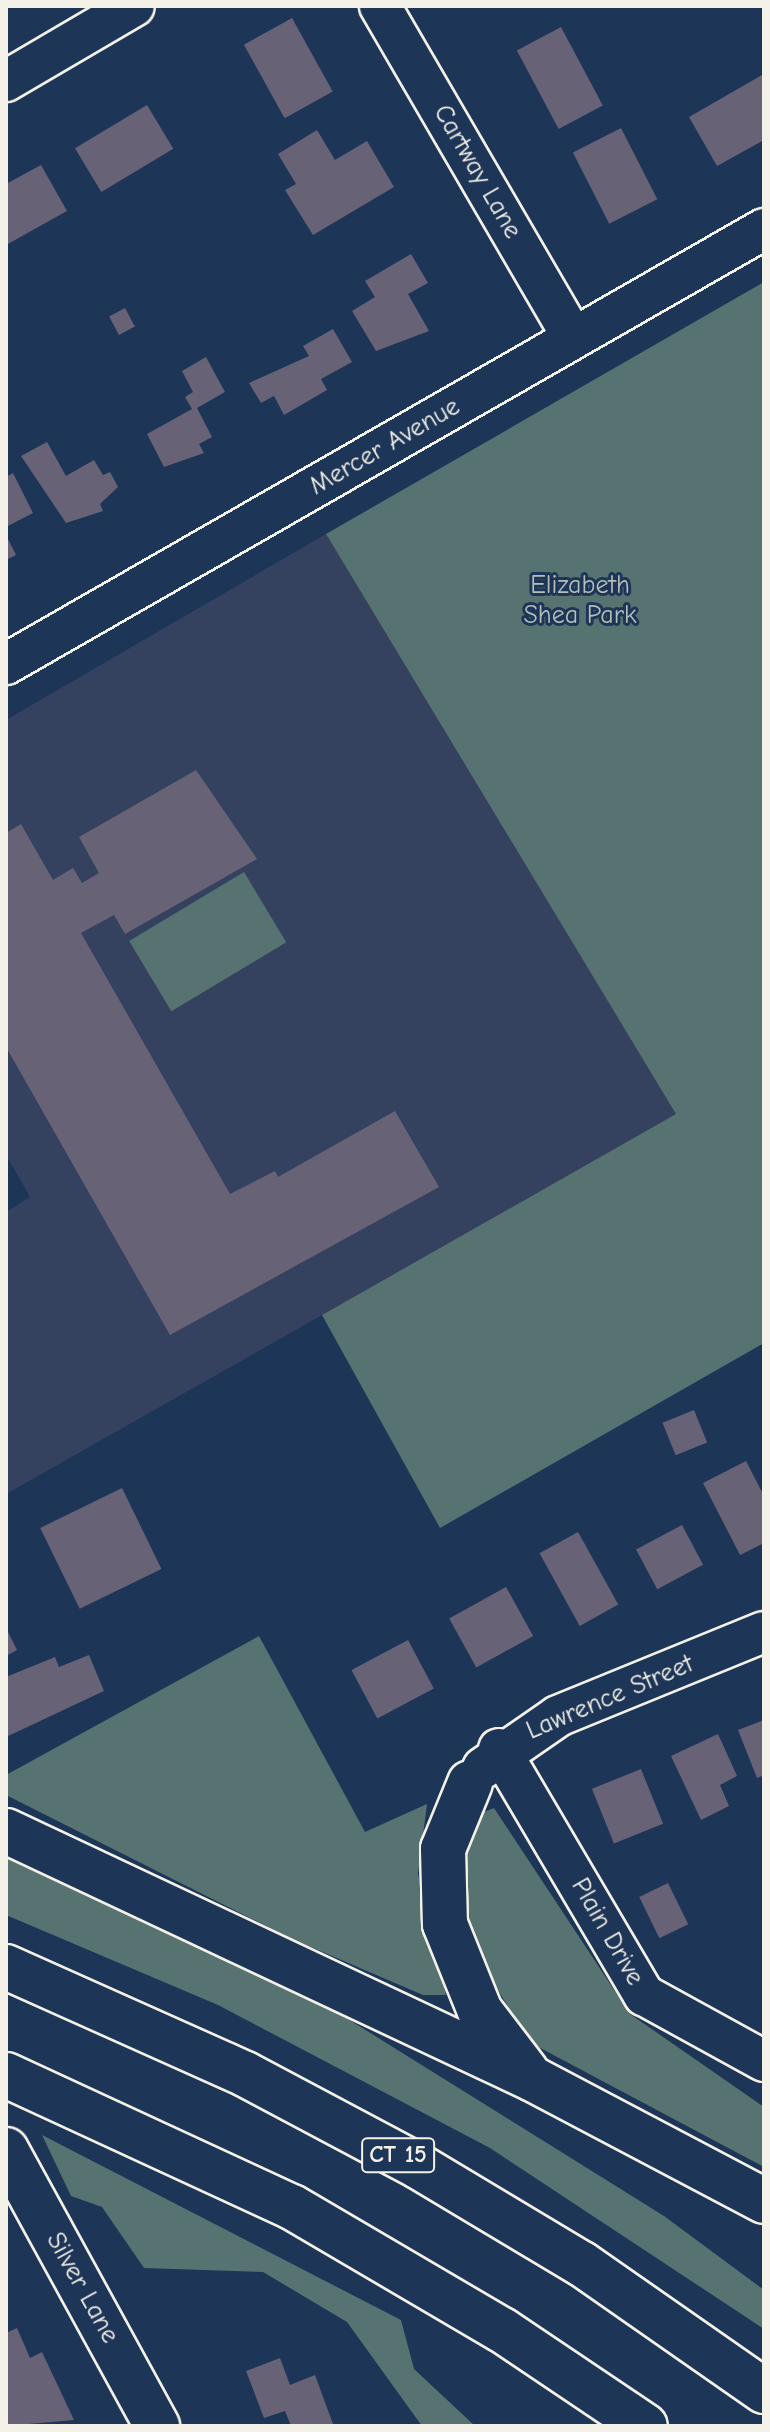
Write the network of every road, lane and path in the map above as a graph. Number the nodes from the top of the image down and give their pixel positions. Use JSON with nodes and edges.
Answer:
{"nodes":[{"id":1,"x":134,"y":6,"type":"edge"},
{"id":2,"x":380,"y":6,"type":"edge"},
{"id":3,"x":6,"y":81,"type":"edge"},
{"id":4,"x":764,"y":229,"type":"edge"},
{"id":5,"x":573,"y":338,"type":"junction"},
{"id":6,"x":6,"y":664,"type":"edge"},
{"id":7,"x":764,"y":1632,"type":"edge"},
{"id":8,"x":499,"y":1749,"type":"junction"},
{"id":9,"x":470,"y":1783,"type":"joint"},
{"id":10,"x":6,"y":1831,"type":"edge"},
{"id":11,"x":6,"y":1967,"type":"edge"},
{"id":12,"x":764,"y":2061,"type":"edge"},
{"id":13,"x":6,"y":2075,"type":"edge"},
{"id":14,"x":533,"y":2079,"type":"junction"},
{"id":15,"x":6,"y":2150,"type":"edge"},
{"id":16,"x":764,"y":2201,"type":"edge"},
{"id":17,"x":764,"y":2391,"type":"edge"},
{"id":18,"x":157,"y":2426,"type":"edge"},
{"id":19,"x":645,"y":2426,"type":"edge"}],
"edges":[{"from":1,"to":3,"type":"street"},
{"from":2,"to":5,"type":"street","name":"Cartway Lane"},
{"from":4,"to":5,"type":"street","name":"Mercer Avenue"},
{"from":5,"to":6,"type":"street","name":"Mercer Avenue"},
{"from":7,"to":8,"type":"street","name":"Lawrence Street"},
{"from":8,"to":9,"type":"street","name":"Lawrence Street"},
{"from":8,"to":12,"type":"street","name":"Plain Drive"},
{"from":9,"to":14,"type":"main road"},
{"from":10,"to":14,"type":"main road"},
{"from":11,"to":17,"type":"main road","number":"CT 15"},
{"from":13,"to":19,"type":"main road"},
{"from":14,"to":16,"type":"main road"},
{"from":15,"to":18,"type":"main road","name":"Silver Lane"}]}
